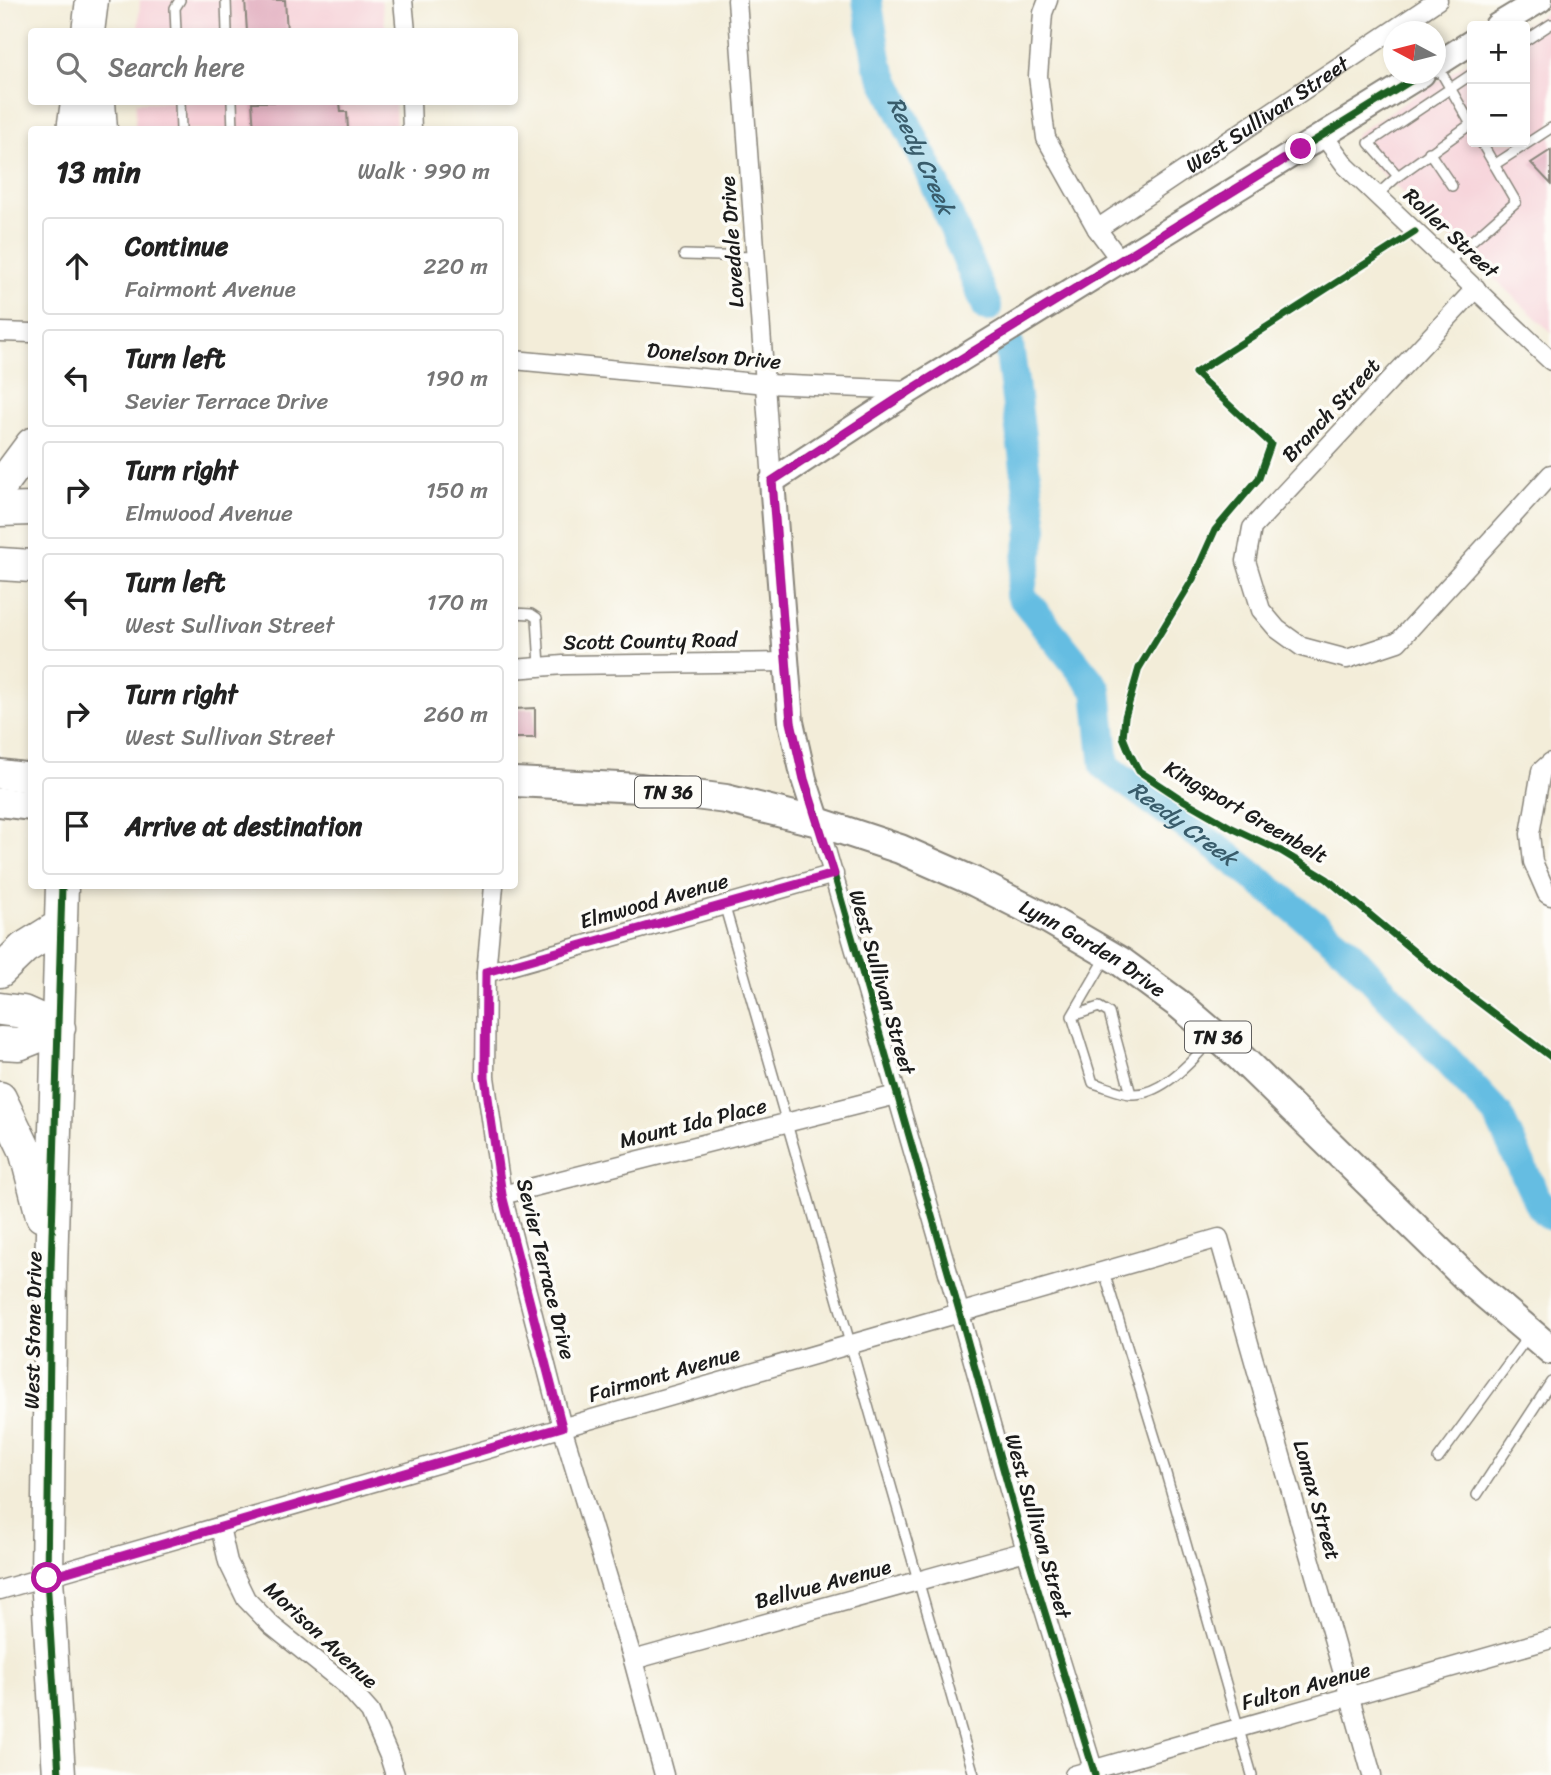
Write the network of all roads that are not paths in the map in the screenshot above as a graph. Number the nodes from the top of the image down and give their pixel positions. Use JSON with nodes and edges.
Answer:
{"nodes":[{"id":1,"x":180,"y":0,"type":"edge"},
{"id":2,"x":226,"y":0,"type":"edge"},
{"id":3,"x":403,"y":0,"type":"edge"},
{"id":4,"x":737,"y":0,"type":"edge"},
{"id":5,"x":1048,"y":0,"type":"edge"},
{"id":6,"x":1437,"y":0,"type":"edge"},
{"id":7,"x":1539,"y":0,"type":"edge"},
{"id":8,"x":1505,"y":21,"type":"edge"},
{"id":9,"x":1551,"y":24,"type":"edge"},
{"id":10,"x":176,"y":28,"type":"edge"},
{"id":11,"x":227,"y":28,"type":"edge"},
{"id":12,"x":406,"y":28,"type":"edge"},
{"id":13,"x":1530,"y":38,"type":"edge"},
{"id":14,"x":1467,"y":45,"type":"edge"},
{"id":15,"x":1446,"y":58,"type":"edge"},
{"id":16,"x":1467,"y":77,"type":"edge"},
{"id":17,"x":1446,"y":81,"type":"edge"},
{"id":18,"x":1406,"y":84,"type":"edge"},
{"id":19,"x":1450,"y":88,"type":"junction"},
{"id":20,"x":77,"y":105,"type":"edge"},
{"id":21,"x":99,"y":105,"type":"edge"},
{"id":22,"x":180,"y":105,"type":"edge"},
{"id":23,"x":232,"y":105,"type":"edge"},
{"id":24,"x":411,"y":105,"type":"edge"},
{"id":25,"x":1467,"y":118,"type":"edge"},
{"id":26,"x":74,"y":126,"type":"edge"},
{"id":27,"x":101,"y":126,"type":"edge"},
{"id":28,"x":181,"y":126,"type":"edge"},
{"id":29,"x":233,"y":126,"type":"edge"},
{"id":30,"x":412,"y":126,"type":"edge"},
{"id":31,"x":1467,"y":128,"type":"edge"},
{"id":32,"x":1551,"y":128,"type":"edge"},
{"id":33,"x":1323,"y":135,"type":"junction"},
{"id":34,"x":1484,"y":147,"type":"edge"},
{"id":35,"x":1429,"y":152,"type":"junction"},
{"id":36,"x":1494,"y":165,"type":"junction"},
{"id":37,"x":1398,"y":176,"type":"junction"},
{"id":38,"x":1452,"y":186,"type":"dead end"},
{"id":39,"x":1377,"y":195,"type":"junction"},
{"id":40,"x":1097,"y":229,"type":"junction"},
{"id":41,"x":684,"y":255,"type":"dead end"},
{"id":42,"x":756,"y":257,"type":"junction"},
{"id":43,"x":1120,"y":260,"type":"junction"},
{"id":44,"x":1448,"y":262,"type":"junction"},
{"id":45,"x":1476,"y":288,"type":"junction"},
{"id":46,"x":0,"y":332,"type":"edge"},
{"id":47,"x":28,"y":333,"type":"edge"},
{"id":48,"x":518,"y":360,"type":"edge"},
{"id":49,"x":1551,"y":361,"type":"edge"},
{"id":50,"x":765,"y":384,"type":"junction"},
{"id":51,"x":911,"y":390,"type":"junction"},
{"id":52,"x":28,"y":449,"type":"edge"},
{"id":53,"x":1551,"y":474,"type":"edge"},
{"id":54,"x":772,"y":481,"type":"junction"},
{"id":55,"x":0,"y":487,"type":"edge"},
{"id":56,"x":28,"y":509,"type":"edge"},
{"id":57,"x":0,"y":510,"type":"edge"},
{"id":58,"x":0,"y":564,"type":"edge"},
{"id":59,"x":28,"y":566,"type":"edge"},
{"id":60,"x":518,"y":613,"type":"edge"},
{"id":61,"x":787,"y":662,"type":"junction"},
{"id":62,"x":540,"y":666,"type":"junction"},
{"id":63,"x":518,"y":668,"type":"edge"},
{"id":64,"x":1551,"y":762,"type":"edge"},
{"id":65,"x":0,"y":774,"type":"edge"},
{"id":66,"x":28,"y":778,"type":"edge"},
{"id":67,"x":518,"y":782,"type":"edge"},
{"id":68,"x":0,"y":802,"type":"edge"},
{"id":69,"x":28,"y":806,"type":"edge"},
{"id":70,"x":818,"y":822,"type":"junction"},
{"id":71,"x":834,"y":874,"type":"junction"},
{"id":72,"x":62,"y":889,"type":"edge"},
{"id":73,"x":494,"y":889,"type":"edge"},
{"id":74,"x":1551,"y":896,"type":"edge"},
{"id":75,"x":724,"y":904,"type":"junction"},
{"id":76,"x":61,"y":925,"type":"junction"},
{"id":77,"x":1108,"y":954,"type":"junction"},
{"id":78,"x":0,"y":971,"type":"edge"},
{"id":79,"x":486,"y":972,"type":"junction"},
{"id":80,"x":0,"y":1009,"type":"edge"},
{"id":81,"x":1072,"y":1016,"type":"junction"},
{"id":82,"x":59,"y":1028,"type":"junction"},
{"id":83,"x":1215,"y":1035,"type":"junction"},
{"id":84,"x":0,"y":1043,"type":"edge"},
{"id":85,"x":1131,"y":1094,"type":"junction"},
{"id":86,"x":896,"y":1095,"type":"junction"},
{"id":87,"x":0,"y":1098,"type":"edge"},
{"id":88,"x":786,"y":1123,"type":"junction"},
{"id":89,"x":502,"y":1195,"type":"junction"},
{"id":90,"x":1219,"y":1238,"type":"joint"},
{"id":91,"x":51,"y":1269,"type":"junction"},
{"id":92,"x":1104,"y":1272,"type":"junction"},
{"id":93,"x":960,"y":1314,"type":"junction"},
{"id":94,"x":1540,"y":1342,"type":"edge"},
{"id":95,"x":851,"y":1345,"type":"junction"},
{"id":96,"x":1551,"y":1382,"type":"edge"},
{"id":97,"x":562,"y":1427,"type":"junction"},
{"id":98,"x":1438,"y":1459,"type":"dead end"},
{"id":99,"x":1477,"y":1495,"type":"dead end"},
{"id":100,"x":220,"y":1527,"type":"junction"},
{"id":101,"x":1026,"y":1551,"type":"junction"},
{"id":102,"x":47,"y":1578,"type":"junction"},
{"id":103,"x":919,"y":1581,"type":"junction"},
{"id":104,"x":0,"y":1590,"type":"edge"},
{"id":105,"x":1551,"y":1640,"type":"edge"},
{"id":106,"x":633,"y":1660,"type":"junction"},
{"id":107,"x":1350,"y":1698,"type":"junction"},
{"id":108,"x":1239,"y":1728,"type":"junction"},
{"id":109,"x":1094,"y":1772,"type":"edge"},
{"id":110,"x":60,"y":1775,"type":"edge"},
{"id":111,"x":395,"y":1775,"type":"edge"},
{"id":112,"x":664,"y":1775,"type":"edge"},
{"id":113,"x":974,"y":1775,"type":"edge"},
{"id":114,"x":1074,"y":1775,"type":"edge"},
{"id":115,"x":1252,"y":1775,"type":"edge"},
{"id":116,"x":1372,"y":1775,"type":"edge"}],
"edges":[{"from":1,"to":10,"type":"lane"},
{"from":2,"to":11,"type":"lane"},
{"from":3,"to":12,"type":"street"},
{"from":4,"to":42,"type":"street","name":"Lovedale Drive"},
{"from":5,"to":40,"type":"street"},
{"from":6,"to":40,"type":"street","name":"West Sullivan Street"},
{"from":7,"to":8,"type":"street"},
{"from":9,"to":13,"type":"lane"},
{"from":14,"to":15,"type":"street"},
{"from":16,"to":19,"type":"lane"},
{"from":17,"to":19,"type":"lane"},
{"from":18,"to":33,"type":"street","name":"West Sullivan Street"},
{"from":19,"to":25,"type":"lane"},
{"from":19,"to":37,"type":"lane"},
{"from":20,"to":26,"type":"highway"},
{"from":21,"to":27,"type":"highway"},
{"from":22,"to":28,"type":"lane"},
{"from":23,"to":29,"type":"lane"},
{"from":24,"to":30,"type":"street"},
{"from":31,"to":35,"type":"lane"},
{"from":32,"to":36,"type":"lane"},
{"from":33,"to":39,"type":"street","name":"Roller Street"},
{"from":33,"to":43,"type":"street","name":"West Sullivan Street"},
{"from":34,"to":36,"type":"lane"},
{"from":35,"to":37,"type":"lane"},
{"from":35,"to":38,"type":"lane"},
{"from":36,"to":44,"type":"lane"},
{"from":37,"to":39,"type":"lane"},
{"from":39,"to":44,"type":"street","name":"Roller Street"},
{"from":40,"to":43,"type":"street"},
{"from":41,"to":42,"type":"lane"},
{"from":42,"to":50,"type":"street","name":"Lovedale Drive"},
{"from":43,"to":51,"type":"street","name":"West Sullivan Street"},
{"from":44,"to":45,"type":"street","name":"Roller Street"},
{"from":45,"to":49,"type":"street","name":"Roller Street"},
{"from":45,"to":53,"type":"street","name":"Branch Street"},
{"from":46,"to":47,"type":"street"},
{"from":48,"to":50,"type":"street","name":"Donelson Drive"},
{"from":50,"to":51,"type":"street","name":"Donelson Drive"},
{"from":50,"to":54,"type":"street","name":"Lovedale Drive"},
{"from":51,"to":54,"type":"street","name":"West Sullivan Street"},
{"from":52,"to":55,"type":"highway"},
{"from":54,"to":61,"type":"street","name":"West Sullivan Street"},
{"from":56,"to":57,"type":"highway"},
{"from":58,"to":59,"type":"highway"},
{"from":60,"to":62,"type":"lane"},
{"from":61,"to":62,"type":"street","name":"Scott County Road"},
{"from":61,"to":70,"type":"street","name":"West Sullivan Street"},
{"from":62,"to":63,"type":"street","name":"Scott County Road"},
{"from":64,"to":74,"type":"street"},
{"from":65,"to":66,"type":"main road"},
{"from":67,"to":70,"type":"main road","name":"Lynn Garden Drive","number":"TN 36"},
{"from":68,"to":69,"type":"main road"},
{"from":70,"to":71,"type":"street","name":"West Sullivan Street"},
{"from":70,"to":77,"type":"main road","name":"Lynn Garden Drive","number":"TN 36"},
{"from":71,"to":75,"type":"street","name":"Elmwood Avenue"},
{"from":71,"to":86,"type":"street","name":"West Sullivan Street"},
{"from":72,"to":76,"type":"highway","name":"West Stone Drive"},
{"from":73,"to":79,"type":"street","name":"Sevier Terrace Drive"},
{"from":75,"to":79,"type":"street","name":"Elmwood Avenue"},
{"from":75,"to":88,"type":"lane"},
{"from":76,"to":78,"type":"highway"},
{"from":76,"to":82,"type":"highway","name":"West Stone Drive"},
{"from":77,"to":81,"type":"lane"},
{"from":77,"to":83,"type":"main road","name":"Lynn Garden Drive","number":"TN 36"},
{"from":79,"to":89,"type":"street","name":"Sevier Terrace Drive"},
{"from":80,"to":82,"type":"highway"},
{"from":81,"to":85,"type":"lane"},
{"from":81,"to":85,"type":"lane"},
{"from":82,"to":84,"type":"highway"},
{"from":82,"to":91,"type":"highway","name":"West Stone Drive"},
{"from":83,"to":85,"type":"lane"},
{"from":83,"to":94,"type":"main road","name":"Lynn Garden Drive","number":"TN 36"},
{"from":86,"to":88,"type":"street","name":"Mount Ida Place"},
{"from":86,"to":93,"type":"street","name":"West Sullivan Street"},
{"from":87,"to":91,"type":"highway"},
{"from":88,"to":89,"type":"street","name":"Mount Ida Place"},
{"from":88,"to":95,"type":"lane"},
{"from":89,"to":97,"type":"street","name":"Sevier Terrace Drive"},
{"from":90,"to":92,"type":"street","name":"Fairmont Avenue"},
{"from":90,"to":107,"type":"street","name":"Lomax Street"},
{"from":91,"to":102,"type":"highway","name":"West Stone Drive"},
{"from":92,"to":93,"type":"street","name":"Fairmont Avenue"},
{"from":92,"to":108,"type":"lane"},
{"from":93,"to":95,"type":"street","name":"Fairmont Avenue"},
{"from":93,"to":101,"type":"street","name":"West Sullivan Street"},
{"from":94,"to":98,"type":"lane"},
{"from":95,"to":97,"type":"street","name":"Fairmont Avenue"},
{"from":95,"to":103,"type":"lane"},
{"from":96,"to":99,"type":"lane"},
{"from":97,"to":100,"type":"street","name":"Fairmont Avenue"},
{"from":97,"to":106,"type":"street","name":"Sevier Terrace Drive"},
{"from":100,"to":102,"type":"street","name":"Fairmont Avenue"},
{"from":100,"to":111,"type":"street","name":"Morison Avenue"},
{"from":101,"to":103,"type":"street","name":"Bellvue Avenue"},
{"from":101,"to":109,"type":"street","name":"West Sullivan Street"},
{"from":102,"to":104,"type":"street","name":"Fairmont Avenue"},
{"from":102,"to":110,"type":"highway","name":"West Stone Drive"},
{"from":103,"to":106,"type":"street","name":"Bellvue Avenue"},
{"from":103,"to":113,"type":"lane"},
{"from":105,"to":107,"type":"street","name":"Fulton Avenue"},
{"from":106,"to":112,"type":"street","name":"Sevier Terrace Drive"},
{"from":107,"to":108,"type":"street","name":"Fulton Avenue"},
{"from":107,"to":116,"type":"street","name":"Lomax Street"},
{"from":108,"to":109,"type":"street","name":"Fulton Avenue"},
{"from":108,"to":115,"type":"lane"},
{"from":109,"to":114,"type":"street","name":"Fulton Avenue"}]}
